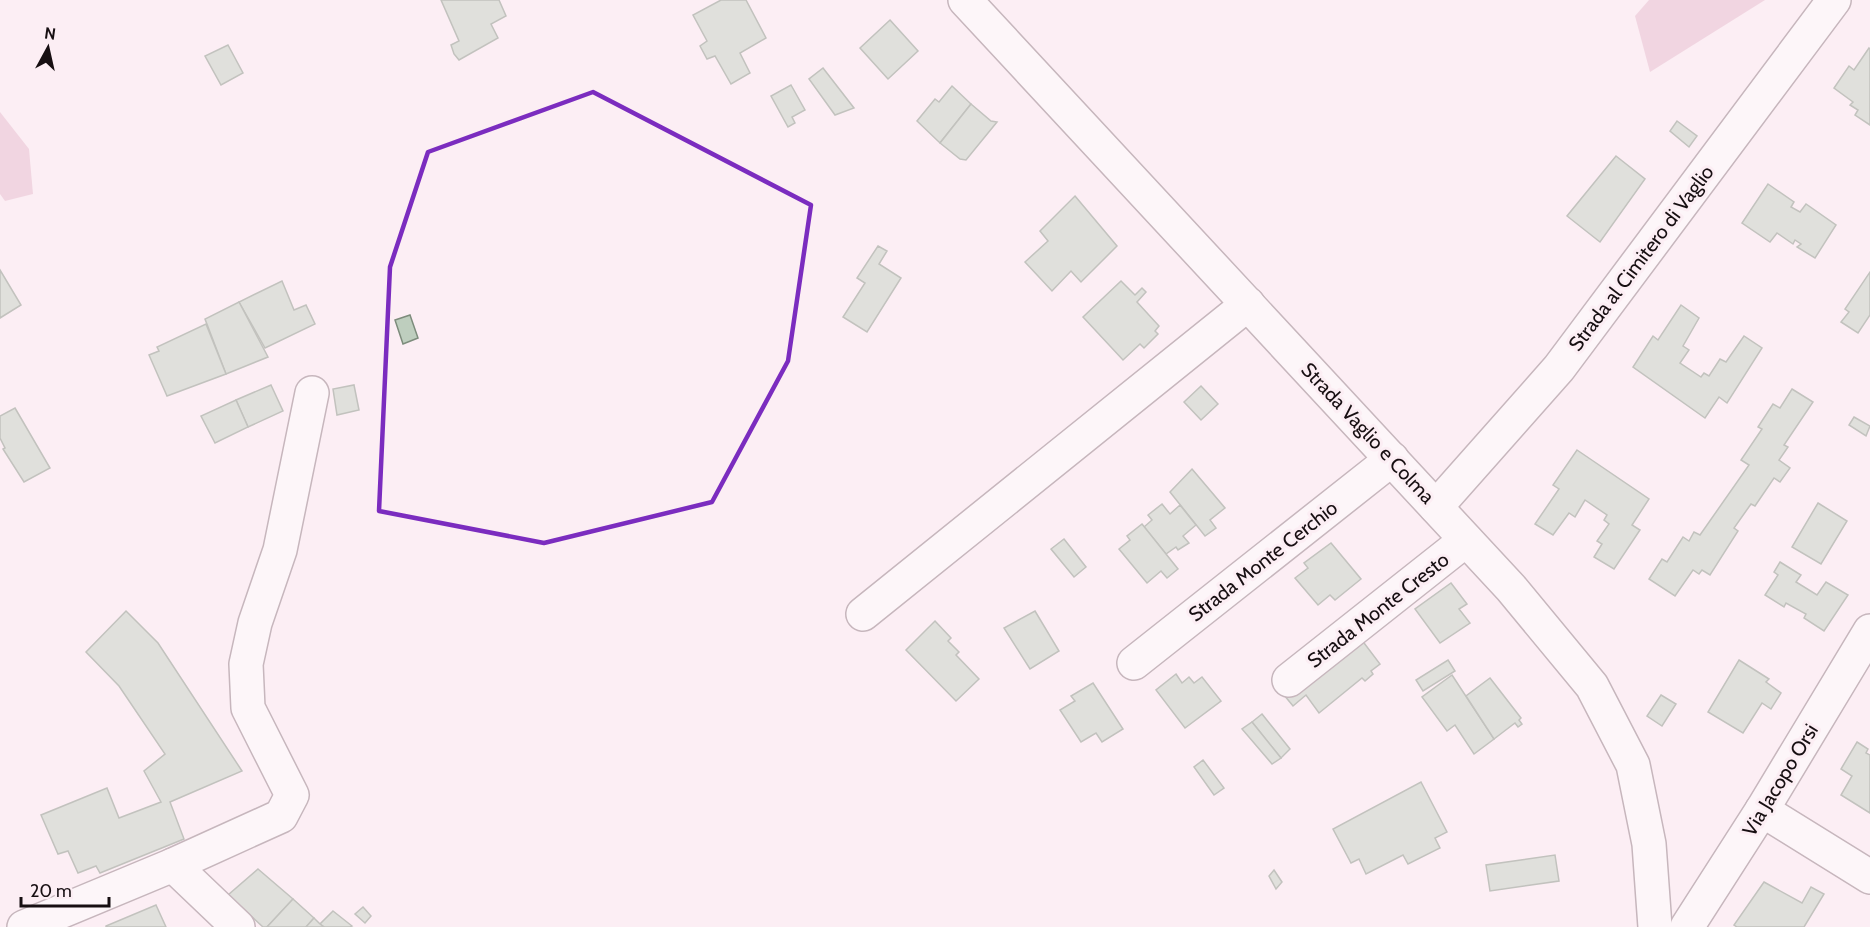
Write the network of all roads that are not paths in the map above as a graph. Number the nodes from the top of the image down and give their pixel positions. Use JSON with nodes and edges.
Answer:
{"nodes":[{"id":1,"x":966,"y":0,"type":"edge"},
{"id":2,"x":1834,"y":0,"type":"edge"},
{"id":3,"x":1248,"y":304,"type":"junction"},
{"id":4,"x":312,"y":393,"type":"dead end"},
{"id":5,"x":1392,"y":459,"type":"junction"},
{"id":6,"x":1436,"y":507,"type":"junction"},
{"id":7,"x":1466,"y":540,"type":"junction"},
{"id":8,"x":863,"y":614,"type":"dead end"},
{"id":9,"x":1870,"y":631,"type":"edge"},
{"id":10,"x":1134,"y":663,"type":"dead end"},
{"id":11,"x":1289,"y":680,"type":"dead end"},
{"id":12,"x":1762,"y":810,"type":"junction"},
{"id":13,"x":173,"y":865,"type":"junction"},
{"id":14,"x":1870,"y":878,"type":"edge"},
{"id":15,"x":24,"y":927,"type":"edge"},
{"id":16,"x":238,"y":927,"type":"edge"},
{"id":17,"x":1655,"y":927,"type":"edge"},
{"id":18,"x":1687,"y":927,"type":"edge"}],
"edges":[{"from":1,"to":3,"type":"street","name":"Strada Vaglio e Colma"},
{"from":2,"to":6,"type":"street","name":"Strada al Cimitero di Vaglio"},
{"from":3,"to":5,"type":"street","name":"Strada Vaglio e Colma"},
{"from":3,"to":8,"type":"street"},
{"from":4,"to":13,"type":"street"},
{"from":5,"to":6,"type":"street","name":"Strada Vaglio e Colma"},
{"from":5,"to":10,"type":"street","name":"Strada Monte Cerchio"},
{"from":6,"to":7,"type":"street","name":"Strada Vaglio e Colma"},
{"from":7,"to":11,"type":"street","name":"Strada Monte Cresto"},
{"from":7,"to":17,"type":"street","name":"Strada Vaglio e Colma"},
{"from":9,"to":12,"type":"street","name":"Via Jacopo Orsi"},
{"from":12,"to":14,"type":"street"},
{"from":12,"to":18,"type":"street","name":"Via Jacopo Orsi"},
{"from":13,"to":15,"type":"street"},
{"from":13,"to":16,"type":"street"}]}
